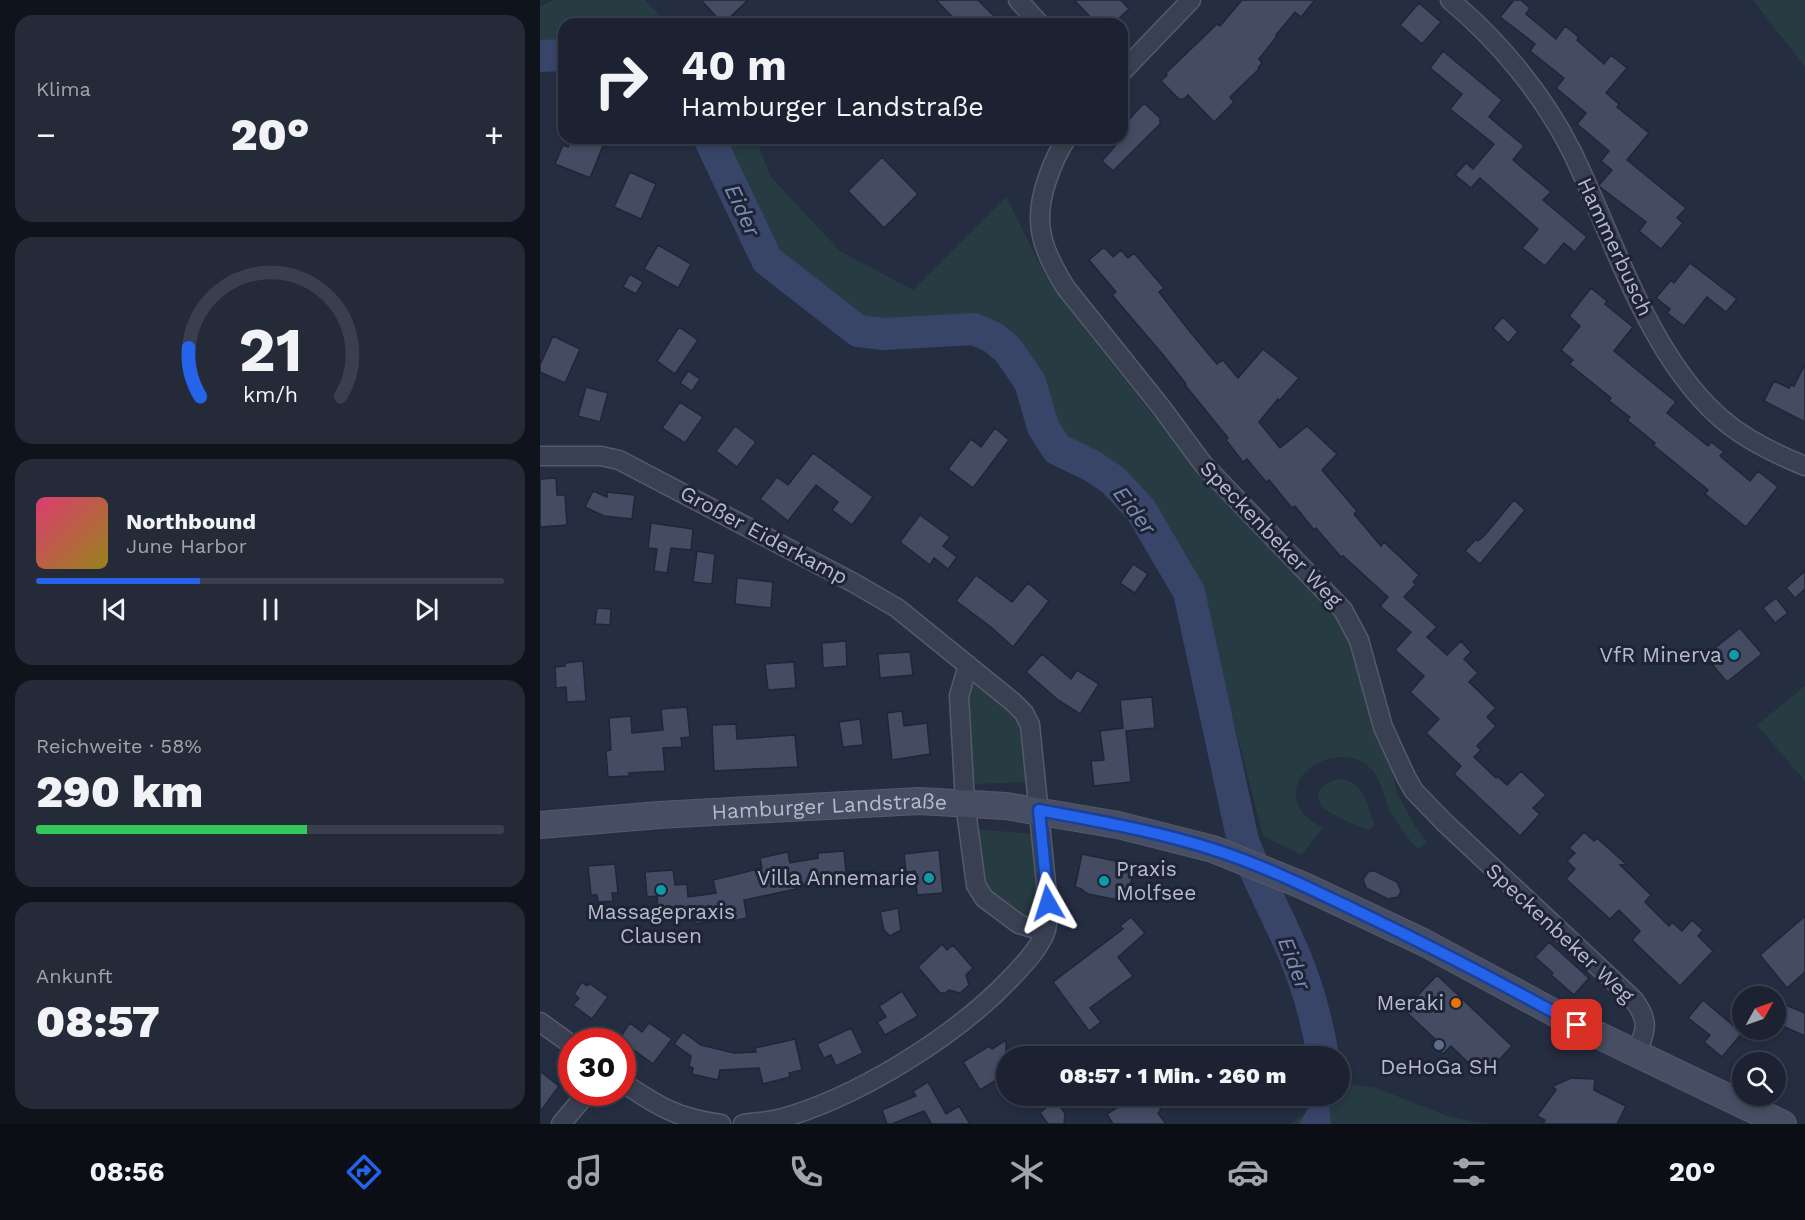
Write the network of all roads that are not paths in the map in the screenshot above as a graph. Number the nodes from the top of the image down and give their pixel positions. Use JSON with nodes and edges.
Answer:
{"nodes":[{"id":1,"x":1018,"y":0,"type":"edge"},
{"id":2,"x":1450,"y":0,"type":"edge"},
{"id":3,"x":1184,"y":2,"type":"edge"},
{"id":4,"x":1034,"y":18,"type":"edge"},
{"id":5,"x":1128,"y":65,"type":"edge"},
{"id":6,"x":1064,"y":144,"type":"edge"},
{"id":7,"x":540,"y":456,"type":"edge"},
{"id":8,"x":1805,"y":466,"type":"edge"},
{"id":9,"x":968,"y":665,"type":"junction"},
{"id":10,"x":965,"y":803,"type":"junction"},
{"id":11,"x":1039,"y":810,"type":"junction"},
{"id":12,"x":540,"y":825,"type":"edge"},
{"id":13,"x":1045,"y":932,"type":"junction"},
{"id":14,"x":540,"y":1022,"type":"edge"},
{"id":15,"x":558,"y":1036,"type":"edge"},
{"id":16,"x":1636,"y":1054,"type":"junction"},
{"id":17,"x":636,"y":1091,"type":"edge"},
{"id":18,"x":576,"y":1106,"type":"edge"},
{"id":19,"x":561,"y":1124,"type":"edge"},
{"id":20,"x":721,"y":1124,"type":"edge"},
{"id":21,"x":743,"y":1124,"type":"edge"},
{"id":22,"x":1783,"y":1124,"type":"edge"}],
"edges":[{"from":1,"to":4,"type":"street"},
{"from":2,"to":8,"type":"street","name":"Hammerbusch"},
{"from":3,"to":5,"type":"street"},
{"from":6,"to":16,"type":"street","name":"Speckenbeker Weg"},
{"from":7,"to":9,"type":"street","name":"Großer Eiderkamp"},
{"from":9,"to":10,"type":"street"},
{"from":9,"to":11,"type":"street","name":"Großer Eiderkamp"},
{"from":10,"to":11,"type":"main road","name":"Hamburger Landstraße"},
{"from":10,"to":12,"type":"main road","name":"Hamburger Landstraße"},
{"from":10,"to":13,"type":"street"},
{"from":11,"to":13,"type":"street","name":"Großer Eiderkamp"},
{"from":11,"to":16,"type":"main road","name":"Hamburger Landstraße"},
{"from":13,"to":21,"type":"street"},
{"from":14,"to":15,"type":"street"},
{"from":16,"to":22,"type":"main road","name":"Hamburger Landstraße"},
{"from":17,"to":20,"type":"street"},
{"from":18,"to":19,"type":"street"}]}
